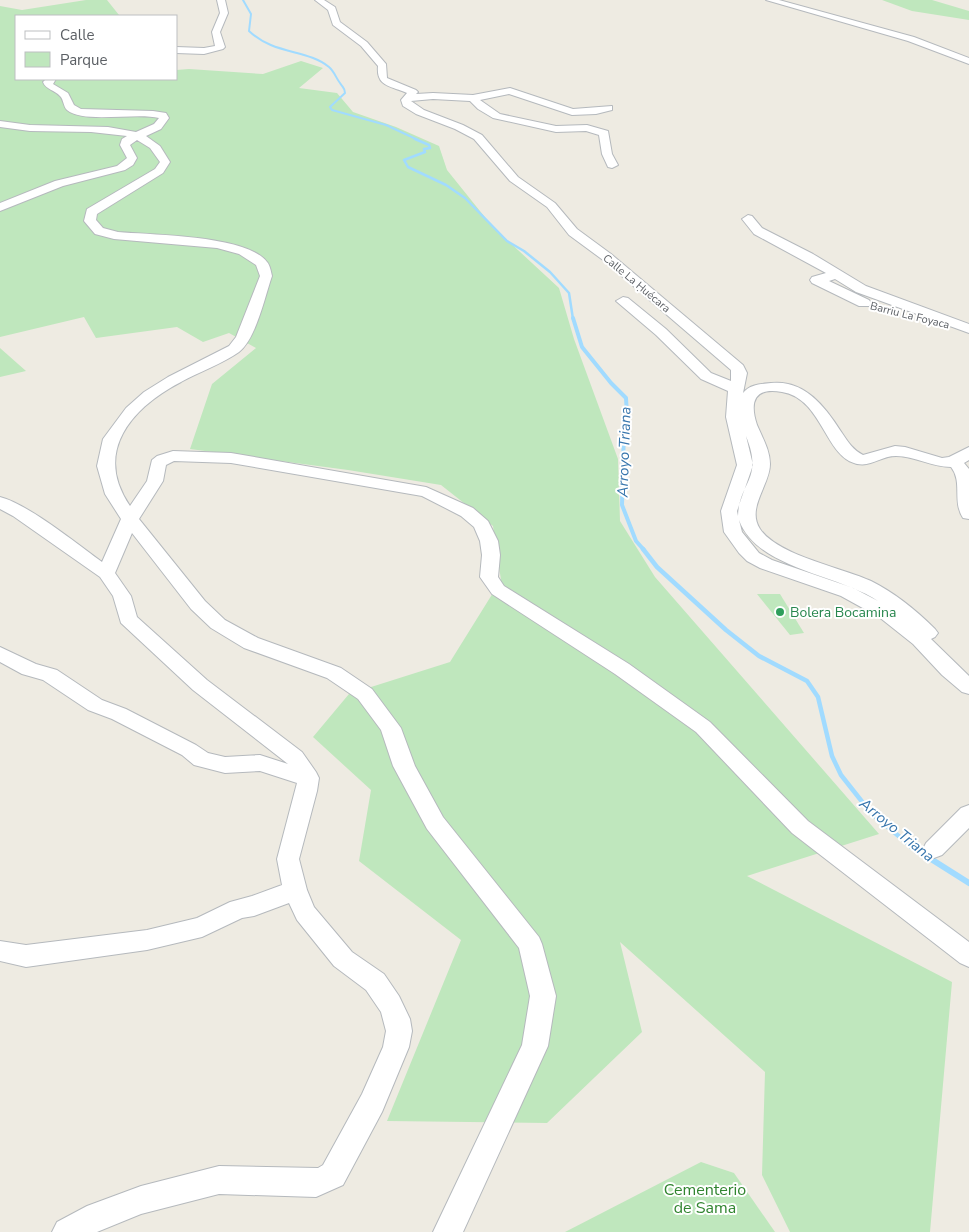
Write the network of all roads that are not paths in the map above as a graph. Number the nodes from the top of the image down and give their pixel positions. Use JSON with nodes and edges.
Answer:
{"nodes":[{"id":1,"x":221,"y":0,"type":"edge"},
{"id":2,"x":319,"y":0,"type":"edge"},
{"id":3,"x":770,"y":0,"type":"edge"},
{"id":4,"x":178,"y":50,"type":"edge"},
{"id":5,"x":969,"y":61,"type":"edge"},
{"id":6,"x":50,"y":80,"type":"edge"},
{"id":7,"x":409,"y":98,"type":"junction"},
{"id":8,"x":473,"y":98,"type":"junction"},
{"id":9,"x":608,"y":108,"type":"dead end"},
{"id":10,"x":0,"y":124,"type":"edge"},
{"id":11,"x":136,"y":136,"type":"junction"},
{"id":12,"x":612,"y":166,"type":"dead end"},
{"id":13,"x":0,"y":207,"type":"edge"},
{"id":14,"x":755,"y":219,"type":"dead end"},
{"id":15,"x":842,"y":277,"type":"junction"},
{"id":16,"x":622,"y":301,"type":"dead end"},
{"id":17,"x":969,"y":329,"type":"edge"},
{"id":18,"x":736,"y":389,"type":"junction"},
{"id":19,"x":963,"y":458,"type":"edge"},
{"id":20,"x":0,"y":502,"type":"edge"},
{"id":21,"x":969,"y":514,"type":"edge"},
{"id":22,"x":130,"y":519,"type":"junction"},
{"id":23,"x":106,"y":573,"type":"junction"},
{"id":24,"x":0,"y":654,"type":"edge"},
{"id":25,"x":942,"y":663,"type":"junction"},
{"id":26,"x":969,"y":687,"type":"edge"},
{"id":27,"x":308,"y":778,"type":"junction"},
{"id":28,"x":969,"y":814,"type":"edge"},
{"id":29,"x":934,"y":849,"type":"dead end"},
{"id":30,"x":295,"y":890,"type":"junction"},
{"id":31,"x":0,"y":951,"type":"edge"},
{"id":32,"x":969,"y":956,"type":"edge"},
{"id":33,"x":67,"y":1232,"type":"edge"},
{"id":34,"x":448,"y":1232,"type":"edge"}],
"edges":[{"from":1,"to":4,"type":"street"},
{"from":2,"to":7,"type":"street"},
{"from":3,"to":5,"type":"street"},
{"from":6,"to":11,"type":"street"},
{"from":7,"to":8,"type":"street"},
{"from":7,"to":18,"type":"street","name":"Calle La Ḥuécara"},
{"from":8,"to":9,"type":"street"},
{"from":8,"to":12,"type":"street"},
{"from":10,"to":11,"type":"street"},
{"from":11,"to":13,"type":"street"},
{"from":11,"to":22,"type":"street"},
{"from":14,"to":15,"type":"street","name":"Barriu La Foyaca"},
{"from":15,"to":17,"type":"street","name":"Barriu La Foyaca"},
{"from":15,"to":17,"type":"street","name":"Barriu La Foyaca"},
{"from":16,"to":18,"type":"street","name":"Calle La Ḥuécara"},
{"from":18,"to":25,"type":"street","name":"Calle La Ḥuécara"},
{"from":19,"to":21,"type":"street"},
{"from":19,"to":25,"type":"street"},
{"from":20,"to":23,"type":"street"},
{"from":22,"to":23,"type":"street"},
{"from":22,"to":32,"type":"street"},
{"from":22,"to":34,"type":"street"},
{"from":23,"to":27,"type":"street"},
{"from":24,"to":27,"type":"street"},
{"from":25,"to":26,"type":"street","name":"Calle La Ḥuécara"},
{"from":27,"to":30,"type":"street"},
{"from":28,"to":29,"type":"street"},
{"from":30,"to":31,"type":"street"},
{"from":30,"to":33,"type":"street"}]}
